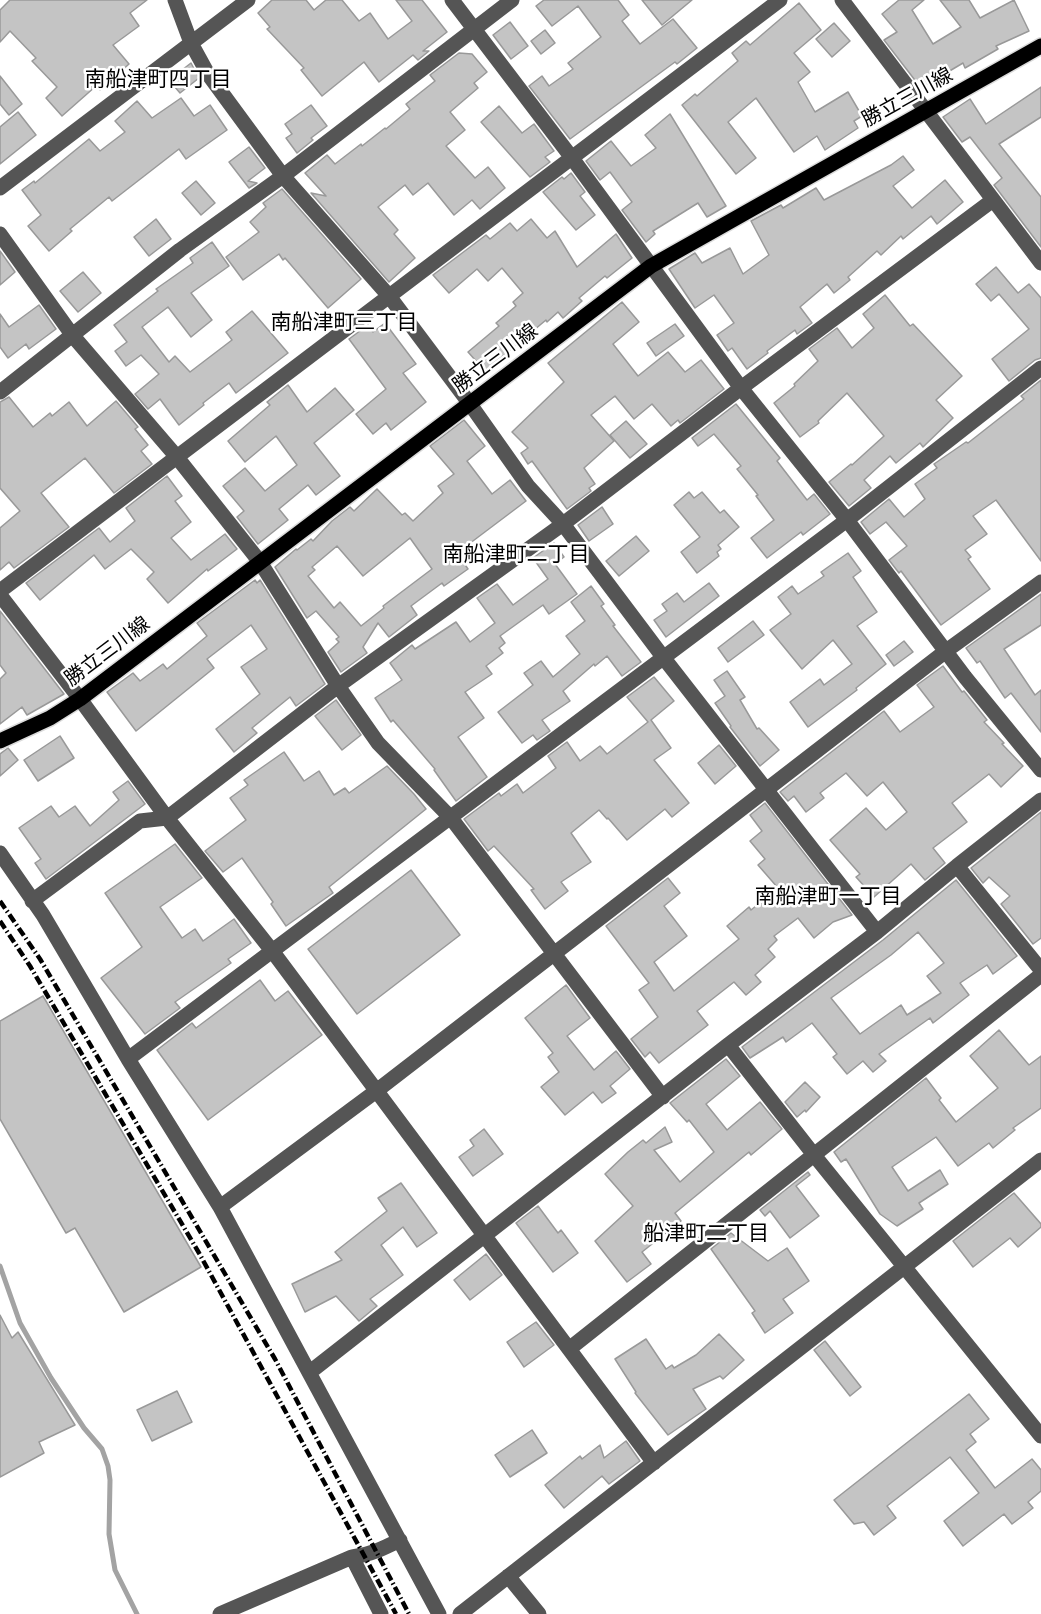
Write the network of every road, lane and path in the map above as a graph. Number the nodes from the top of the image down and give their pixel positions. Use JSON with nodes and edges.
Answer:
{"nodes":[{"id":1,"x":175,"y":0,"type":"edge"},
{"id":2,"x":248,"y":0,"type":"edge"},
{"id":3,"x":452,"y":0,"type":"edge"},
{"id":4,"x":512,"y":0,"type":"edge"},
{"id":5,"x":780,"y":0,"type":"edge"},
{"id":6,"x":842,"y":0,"type":"edge"},
{"id":7,"x":475,"y":30,"type":"junction"},
{"id":8,"x":191,"y":43,"type":"junction"},
{"id":9,"x":1041,"y":46,"type":"edge"},
{"id":10,"x":925,"y":110,"type":"junction"},
{"id":11,"x":572,"y":158,"type":"junction"},
{"id":12,"x":283,"y":176,"type":"junction"},
{"id":13,"x":0,"y":188,"type":"edge"},
{"id":14,"x":993,"y":200,"type":"junction"},
{"id":15,"x":0,"y":234,"type":"edge"},
{"id":16,"x":1041,"y":263,"type":"edge"},
{"id":17,"x":651,"y":266,"type":"junction"},
{"id":18,"x":389,"y":296,"type":"junction"},
{"id":19,"x":73,"y":336,"type":"junction"},
{"id":20,"x":1041,"y":369,"type":"edge"},
{"id":21,"x":741,"y":388,"type":"junction"},
{"id":22,"x":0,"y":392,"type":"edge"},
{"id":23,"x":470,"y":404,"type":"junction"},
{"id":24,"x":176,"y":456,"type":"junction"},
{"id":25,"x":847,"y":520,"type":"junction"},
{"id":26,"x":563,"y":524,"type":"junction"},
{"id":27,"x":260,"y":562,"type":"junction"},
{"id":28,"x":1041,"y":582,"type":"edge"},
{"id":29,"x":0,"y":593,"type":"edge"},
{"id":30,"x":946,"y":651,"type":"junction"},
{"id":31,"x":663,"y":657,"type":"junction"},
{"id":32,"x":338,"y":686,"type":"junction"},
{"id":33,"x":80,"y":699,"type":"junction"},
{"id":34,"x":0,"y":741,"type":"edge"},
{"id":35,"x":1041,"y":770,"type":"edge"},
{"id":36,"x":767,"y":790,"type":"junction"},
{"id":37,"x":1041,"y":800,"type":"edge"},
{"id":38,"x":167,"y":818,"type":"junction"},
{"id":39,"x":452,"y":818,"type":"junction"},
{"id":40,"x":0,"y":853,"type":"edge"},
{"id":41,"x":957,"y":866,"type":"junction"},
{"id":42,"x":32,"y":901,"type":"junction"},
{"id":43,"x":877,"y":932,"type":"junction"},
{"id":44,"x":273,"y":952,"type":"junction"},
{"id":45,"x":553,"y":954,"type":"junction"},
{"id":46,"x":1041,"y":970,"type":"edge"},
{"id":47,"x":1041,"y":975,"type":"edge"},
{"id":48,"x":728,"y":1046,"type":"junction"},
{"id":49,"x":128,"y":1059,"type":"junction"},
{"id":50,"x":375,"y":1092,"type":"junction"},
{"id":51,"x":663,"y":1096,"type":"junction"},
{"id":52,"x":814,"y":1155,"type":"junction"},
{"id":53,"x":1041,"y":1160,"type":"edge"},
{"id":54,"x":220,"y":1207,"type":"junction"},
{"id":55,"x":485,"y":1236,"type":"junction"},
{"id":56,"x":904,"y":1267,"type":"junction"},
{"id":57,"x":569,"y":1349,"type":"junction"},
{"id":58,"x":310,"y":1372,"type":"junction"},
{"id":59,"x":1041,"y":1436,"type":"edge"},
{"id":60,"x":654,"y":1463,"type":"junction"},
{"id":61,"x":400,"y":1540,"type":"junction"},
{"id":62,"x":352,"y":1557,"type":"junction"},
{"id":63,"x":508,"y":1576,"type":"junction"},
{"id":64,"x":220,"y":1614,"type":"edge"},
{"id":65,"x":381,"y":1614,"type":"edge"},
{"id":66,"x":440,"y":1614,"type":"edge"},
{"id":67,"x":460,"y":1614,"type":"edge"},
{"id":68,"x":539,"y":1614,"type":"edge"}],
"edges":[{"from":1,"to":8,"type":"street"},
{"from":2,"to":8,"type":"street"},
{"from":3,"to":7,"type":"street"},
{"from":4,"to":7,"type":"street"},
{"from":5,"to":11,"type":"street"},
{"from":6,"to":10,"type":"street"},
{"from":7,"to":11,"type":"street"},
{"from":7,"to":12,"type":"street"},
{"from":8,"to":12,"type":"street"},
{"from":8,"to":13,"type":"street"},
{"from":9,"to":10,"type":"main road","name":"勝立三川線"},
{"from":10,"to":14,"type":"street"},
{"from":10,"to":17,"type":"main road","name":"勝立三川線"},
{"from":11,"to":17,"type":"street"},
{"from":11,"to":18,"type":"street"},
{"from":12,"to":18,"type":"street"},
{"from":12,"to":19,"type":"street"},
{"from":14,"to":16,"type":"street"},
{"from":14,"to":21,"type":"street"},
{"from":15,"to":19,"type":"street"},
{"from":17,"to":21,"type":"street"},
{"from":17,"to":23,"type":"main road","name":"勝立三川線"},
{"from":18,"to":23,"type":"street"},
{"from":18,"to":24,"type":"street"},
{"from":19,"to":22,"type":"street"},
{"from":19,"to":24,"type":"street"},
{"from":20,"to":25,"type":"street"},
{"from":21,"to":25,"type":"street"},
{"from":21,"to":26,"type":"street"},
{"from":23,"to":26,"type":"street"},
{"from":23,"to":27,"type":"main road","name":"勝立三川線"},
{"from":24,"to":27,"type":"street"},
{"from":24,"to":29,"type":"street"},
{"from":25,"to":30,"type":"street"},
{"from":25,"to":31,"type":"street"},
{"from":26,"to":31,"type":"street"},
{"from":26,"to":32,"type":"street"},
{"from":27,"to":32,"type":"street"},
{"from":27,"to":33,"type":"main road","name":"勝立三川線"},
{"from":28,"to":30,"type":"street"},
{"from":29,"to":33,"type":"street"},
{"from":30,"to":35,"type":"street"},
{"from":30,"to":36,"type":"street"},
{"from":31,"to":36,"type":"street"},
{"from":31,"to":39,"type":"street"},
{"from":32,"to":38,"type":"street"},
{"from":32,"to":39,"type":"street"},
{"from":33,"to":34,"type":"main road","name":"勝立三川線"},
{"from":33,"to":38,"type":"street"},
{"from":36,"to":43,"type":"street"},
{"from":36,"to":45,"type":"street"},
{"from":37,"to":41,"type":"street"},
{"from":38,"to":42,"type":"street"},
{"from":38,"to":44,"type":"street"},
{"from":39,"to":44,"type":"street"},
{"from":39,"to":45,"type":"street"},
{"from":40,"to":42,"type":"street"},
{"from":41,"to":43,"type":"street"},
{"from":41,"to":46,"type":"street"},
{"from":42,"to":49,"type":"street"},
{"from":43,"to":48,"type":"street"},
{"from":44,"to":49,"type":"street"},
{"from":44,"to":50,"type":"street"},
{"from":45,"to":50,"type":"street"},
{"from":45,"to":51,"type":"street"},
{"from":47,"to":52,"type":"street"},
{"from":48,"to":51,"type":"street"},
{"from":48,"to":52,"type":"street"},
{"from":49,"to":54,"type":"street"},
{"from":50,"to":54,"type":"street"},
{"from":50,"to":55,"type":"street"},
{"from":51,"to":55,"type":"street"},
{"from":52,"to":56,"type":"street"},
{"from":52,"to":57,"type":"street"},
{"from":53,"to":56,"type":"street"},
{"from":54,"to":58,"type":"street"},
{"from":55,"to":57,"type":"street"},
{"from":55,"to":58,"type":"street"},
{"from":56,"to":59,"type":"street"},
{"from":56,"to":60,"type":"street"},
{"from":57,"to":60,"type":"street"},
{"from":58,"to":61,"type":"street"},
{"from":60,"to":63,"type":"street"},
{"from":61,"to":62,"type":"street"},
{"from":61,"to":66,"type":"street"},
{"from":62,"to":64,"type":"street"},
{"from":62,"to":65,"type":"street"},
{"from":63,"to":67,"type":"street"},
{"from":63,"to":68,"type":"street"}]}
